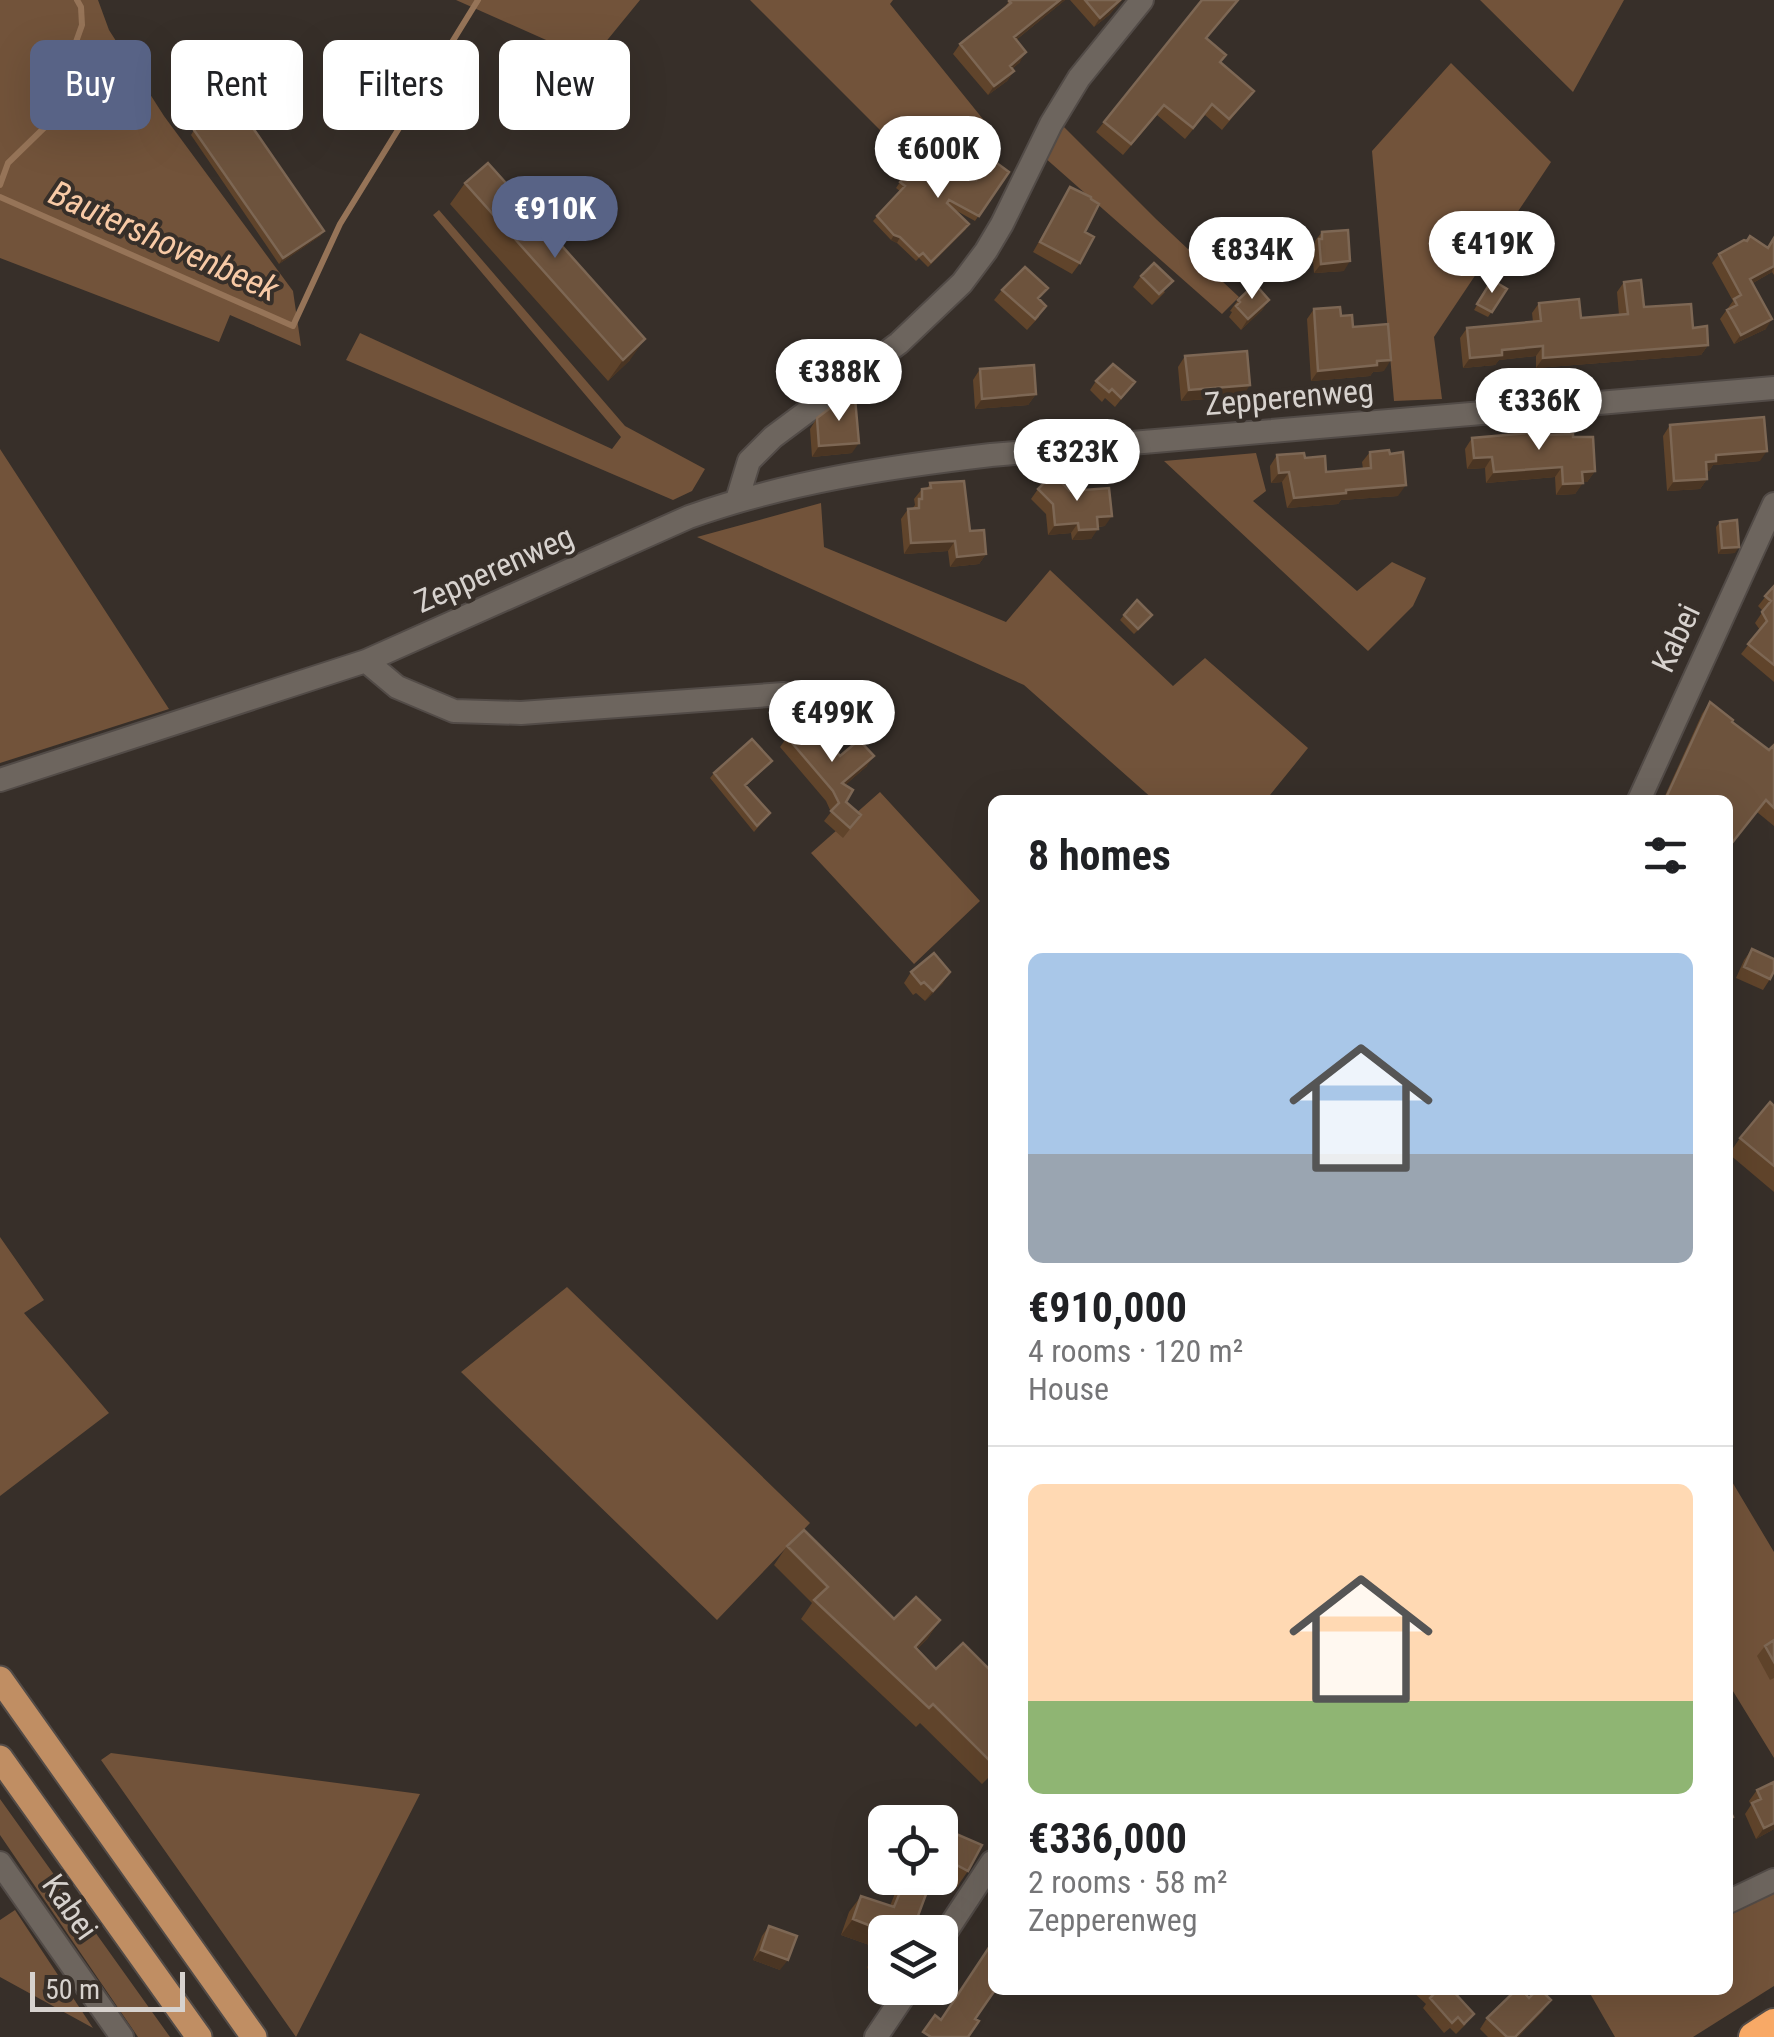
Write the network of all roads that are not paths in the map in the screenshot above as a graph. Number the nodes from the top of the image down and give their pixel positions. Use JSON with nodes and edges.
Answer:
{"nodes":[{"id":1,"x":1142,"y":0,"type":"edge"},
{"id":2,"x":1774,"y":388,"type":"edge"},
{"id":3,"x":737,"y":500,"type":"junction"},
{"id":4,"x":1774,"y":504,"type":"edge"},
{"id":5,"x":366,"y":661,"type":"junction"},
{"id":6,"x":784,"y":694,"type":"dead end"},
{"id":7,"x":0,"y":780,"type":"edge"},
{"id":8,"x":1640,"y":795,"type":"edge"},
{"id":9,"x":0,"y":1679,"type":"edge"},
{"id":10,"x":0,"y":1758,"type":"edge"},
{"id":11,"x":0,"y":1862,"type":"edge"},
{"id":12,"x":988,"y":1868,"type":"edge"},
{"id":13,"x":1774,"y":1880,"type":"edge"},
{"id":14,"x":1733,"y":1900,"type":"edge"},
{"id":15,"x":957,"y":1915,"type":"edge"},
{"id":16,"x":898,"y":2005,"type":"edge"},
{"id":17,"x":1774,"y":2024,"type":"edge"},
{"id":18,"x":122,"y":2037,"type":"edge"},
{"id":19,"x":198,"y":2037,"type":"edge"},
{"id":20,"x":254,"y":2037,"type":"edge"},
{"id":21,"x":876,"y":2037,"type":"edge"},
{"id":22,"x":1754,"y":2037,"type":"edge"}],
"edges":[{"from":1,"to":3,"type":"street"},
{"from":2,"to":3,"type":"street","name":"Zepperenweg"},
{"from":3,"to":5,"type":"street","name":"Zepperenweg"},
{"from":4,"to":8,"type":"street","name":"Kabei"},
{"from":5,"to":6,"type":"street"},
{"from":5,"to":7,"type":"street","name":"Zepperenweg"},
{"from":9,"to":20,"type":"main road"},
{"from":10,"to":19,"type":"main road"},
{"from":11,"to":18,"type":"street","name":"Kabei"},
{"from":12,"to":15,"type":"street"},
{"from":13,"to":14,"type":"street"},
{"from":16,"to":21,"type":"street"},
{"from":17,"to":22,"type":"highway"}]}
